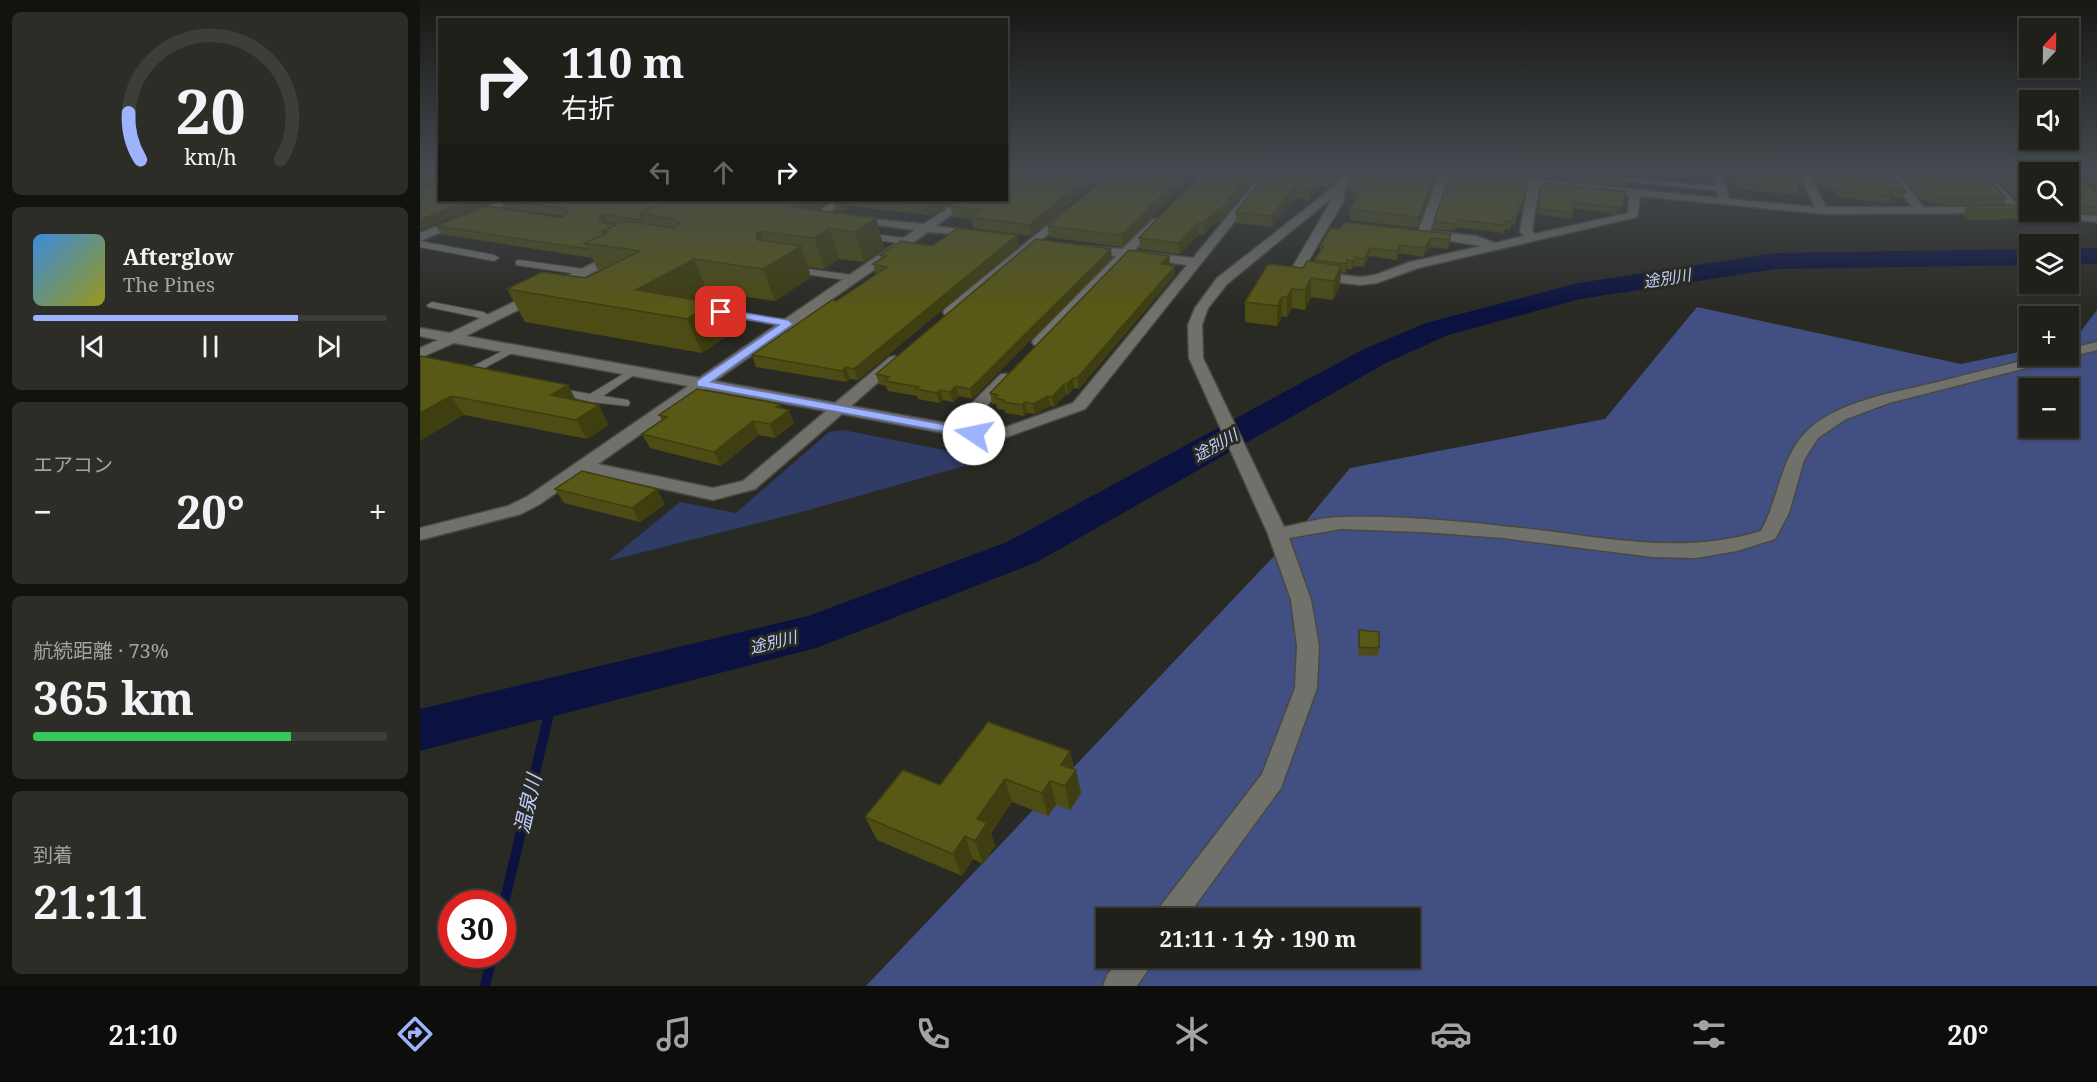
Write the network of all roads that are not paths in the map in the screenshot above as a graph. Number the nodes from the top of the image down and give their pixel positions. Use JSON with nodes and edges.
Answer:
{"nodes":[{"id":1,"x":465,"y":218,"type":"edge"},
{"id":2,"x":850,"y":218,"type":"edge"},
{"id":3,"x":940,"y":218,"type":"edge"},
{"id":4,"x":1057,"y":218,"type":"edge"},
{"id":5,"x":1160,"y":218,"type":"edge"},
{"id":6,"x":1231,"y":218,"type":"edge"},
{"id":7,"x":1300,"y":218,"type":"edge"},
{"id":8,"x":1333,"y":218,"type":"edge"},
{"id":9,"x":1424,"y":218,"type":"edge"},
{"id":10,"x":1528,"y":218,"type":"edge"},
{"id":11,"x":1621,"y":218,"type":"edge"},
{"id":12,"x":925,"y":228,"type":"junction"},
{"id":13,"x":853,"y":234,"type":"edge"},
{"id":14,"x":985,"y":235,"type":"edge"},
{"id":15,"x":420,"y":237,"type":"edge"},
{"id":16,"x":1534,"y":239,"type":"junction"},
{"id":17,"x":1026,"y":240,"type":"junction"},
{"id":18,"x":906,"y":241,"type":"junction"},
{"id":19,"x":420,"y":244,"type":"edge"},
{"id":20,"x":1055,"y":244,"type":"edge"},
{"id":21,"x":1079,"y":247,"type":"edge"},
{"id":22,"x":1498,"y":247,"type":"junction"},
{"id":23,"x":625,"y":251,"type":"edge"},
{"id":24,"x":1125,"y":254,"type":"junction"},
{"id":25,"x":494,"y":258,"type":"dead end"},
{"id":26,"x":519,"y":262,"type":"dead end"},
{"id":27,"x":1194,"y":262,"type":"junction"},
{"id":28,"x":784,"y":268,"type":"edge"},
{"id":29,"x":584,"y":272,"type":"junction"},
{"id":30,"x":853,"y":279,"type":"junction"},
{"id":31,"x":556,"y":286,"type":"junction"},
{"id":32,"x":577,"y":290,"type":"edge"},
{"id":33,"x":432,"y":305,"type":"dead end"},
{"id":34,"x":699,"y":309,"type":"edge"},
{"id":35,"x":944,"y":317,"type":"edge"},
{"id":36,"x":491,"y":319,"type":"junction"},
{"id":37,"x":788,"y":324,"type":"junction"},
{"id":38,"x":420,"y":332,"type":"edge"},
{"id":39,"x":454,"y":338,"type":"junction"},
{"id":40,"x":2097,"y":346,"type":"edge"},
{"id":41,"x":909,"y":348,"type":"edge"},
{"id":42,"x":512,"y":349,"type":"junction"},
{"id":43,"x":2079,"y":350,"type":"edge"},
{"id":44,"x":420,"y":354,"type":"edge"},
{"id":45,"x":1028,"y":354,"type":"edge"},
{"id":46,"x":2020,"y":366,"type":"edge"},
{"id":47,"x":633,"y":371,"type":"junction"},
{"id":48,"x":1012,"y":371,"type":"edge"},
{"id":49,"x":489,"y":378,"type":"edge"},
{"id":50,"x":701,"y":384,"type":"junction"},
{"id":51,"x":546,"y":389,"type":"edge"},
{"id":52,"x":592,"y":398,"type":"junction"},
{"id":53,"x":624,"y":403,"type":"dead end"},
{"id":54,"x":838,"y":409,"type":"junction"},
{"id":55,"x":955,"y":430,"type":"junction"},
{"id":56,"x":584,"y":466,"type":"junction"},
{"id":57,"x":420,"y":534,"type":"edge"},
{"id":58,"x":1278,"y":534,"type":"junction"},
{"id":59,"x":1176,"y":908,"type":"edge"},
{"id":60,"x":1132,"y":968,"type":"edge"},
{"id":61,"x":1118,"y":986,"type":"edge"}],
"edges":[{"from":1,"to":15,"type":"street"},
{"from":2,"to":12,"type":"street"},
{"from":3,"to":12,"type":"street"},
{"from":4,"to":17,"type":"street"},
{"from":5,"to":24,"type":"street"},
{"from":6,"to":27,"type":"street"},
{"from":7,"to":58,"type":"street"},
{"from":8,"to":22,"type":"street"},
{"from":9,"to":22,"type":"street"},
{"from":10,"to":16,"type":"street"},
{"from":11,"to":16,"type":"street"},
{"from":12,"to":14,"type":"street"},
{"from":12,"to":18,"type":"street"},
{"from":13,"to":18,"type":"lane"},
{"from":16,"to":22,"type":"street"},
{"from":17,"to":20,"type":"street"},
{"from":17,"to":35,"type":"street"},
{"from":18,"to":30,"type":"street"},
{"from":19,"to":25,"type":"lane"},
{"from":21,"to":24,"type":"street"},
{"from":23,"to":29,"type":"street"},
{"from":24,"to":27,"type":"street"},
{"from":24,"to":45,"type":"street"},
{"from":26,"to":29,"type":"lane"},
{"from":27,"to":55,"type":"street"},
{"from":28,"to":30,"type":"lane"},
{"from":29,"to":31,"type":"street"},
{"from":30,"to":37,"type":"street"},
{"from":31,"to":32,"type":"lane"},
{"from":31,"to":36,"type":"street"},
{"from":33,"to":36,"type":"lane"},
{"from":34,"to":37,"type":"lane"},
{"from":36,"to":39,"type":"street"},
{"from":37,"to":50,"type":"street"},
{"from":38,"to":39,"type":"street"},
{"from":39,"to":42,"type":"street"},
{"from":39,"to":44,"type":"street"},
{"from":40,"to":43,"type":"street"},
{"from":41,"to":54,"type":"street"},
{"from":42,"to":47,"type":"street"},
{"from":42,"to":49,"type":"lane"},
{"from":46,"to":58,"type":"street"},
{"from":47,"to":50,"type":"street"},
{"from":47,"to":52,"type":"lane"},
{"from":48,"to":55,"type":"street"},
{"from":50,"to":54,"type":"street"},
{"from":50,"to":56,"type":"street"},
{"from":51,"to":52,"type":"lane"},
{"from":52,"to":53,"type":"lane"},
{"from":54,"to":55,"type":"street"},
{"from":54,"to":56,"type":"street"},
{"from":56,"to":57,"type":"street"},
{"from":58,"to":59,"type":"street"},
{"from":60,"to":61,"type":"street"}]}
